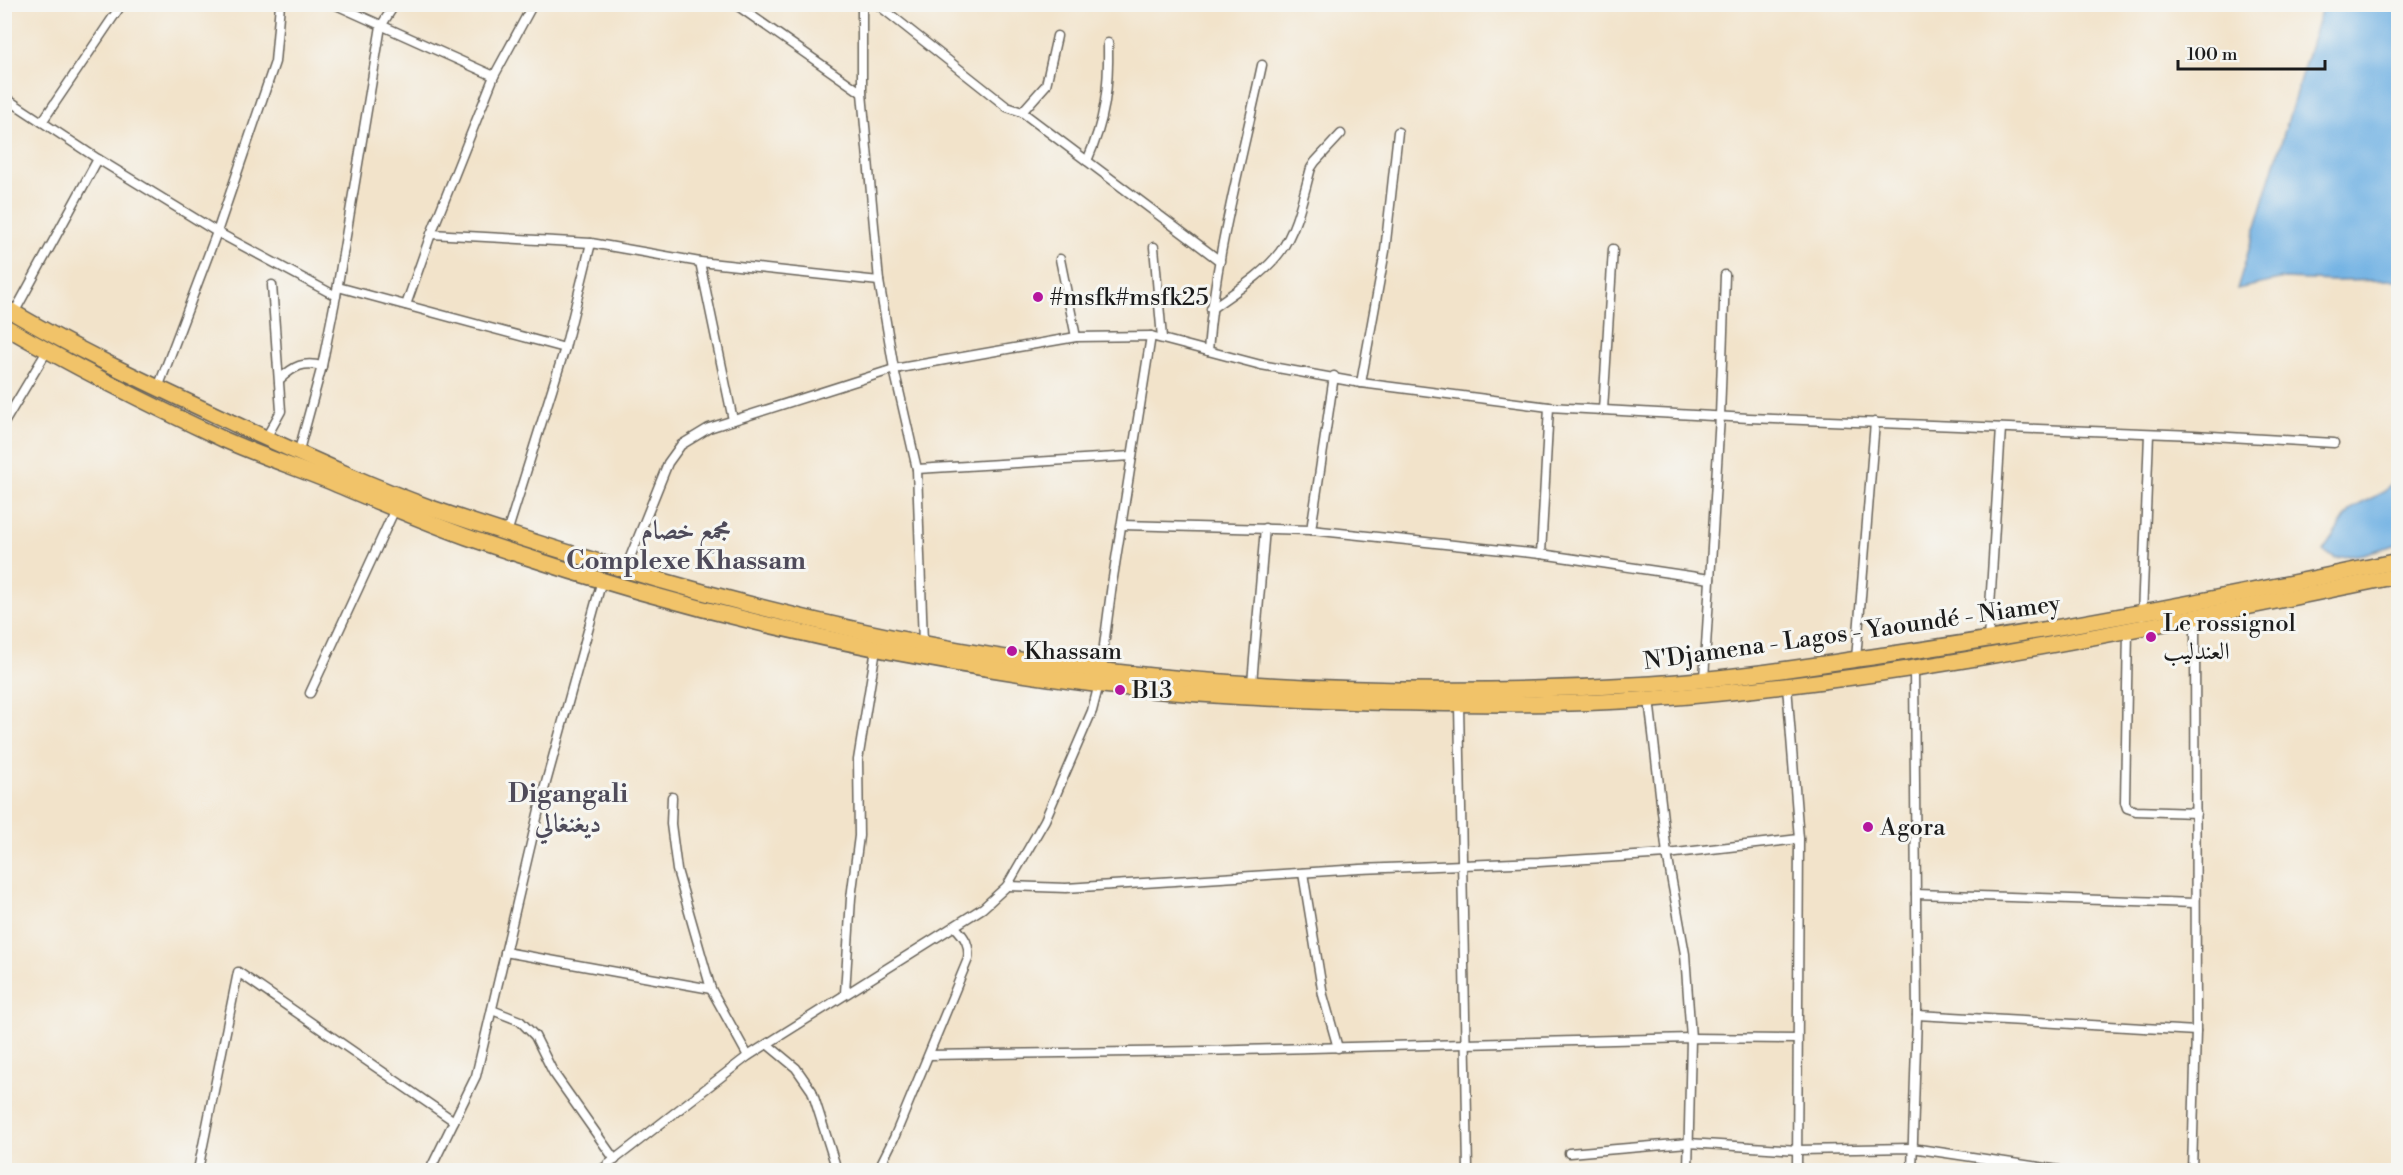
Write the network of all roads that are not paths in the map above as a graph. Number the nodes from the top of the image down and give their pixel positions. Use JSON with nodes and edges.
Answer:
{"nodes":[{"id":1,"x":122,"y":4,"type":"edge"},
{"id":2,"x":280,"y":4,"type":"edge"},
{"id":3,"x":334,"y":4,"type":"edge"},
{"id":4,"x":395,"y":4,"type":"edge"},
{"id":5,"x":533,"y":4,"type":"edge"},
{"id":6,"x":735,"y":4,"type":"edge"},
{"id":7,"x":862,"y":4,"type":"edge"},
{"id":8,"x":877,"y":4,"type":"edge"},
{"id":9,"x":381,"y":27,"type":"junction"},
{"id":10,"x":1057,"y":36,"type":"dead end"},
{"id":11,"x":1108,"y":43,"type":"dead end"},
{"id":12,"x":1262,"y":65,"type":"dead end"},
{"id":13,"x":494,"y":76,"type":"junction"},
{"id":14,"x":862,"y":93,"type":"junction"},
{"id":15,"x":4,"y":97,"type":"edge"},
{"id":16,"x":1022,"y":112,"type":"junction"},
{"id":17,"x":42,"y":122,"type":"junction"},
{"id":18,"x":1398,"y":132,"type":"dead end"},
{"id":19,"x":1341,"y":134,"type":"dead end"},
{"id":20,"x":98,"y":159,"type":"junction"},
{"id":21,"x":1087,"y":161,"type":"junction"},
{"id":22,"x":218,"y":232,"type":"junction"},
{"id":23,"x":431,"y":234,"type":"junction"},
{"id":24,"x":591,"y":243,"type":"junction"},
{"id":25,"x":1154,"y":247,"type":"dead end"},
{"id":26,"x":1612,"y":249,"type":"dead end"},
{"id":27,"x":1060,"y":259,"type":"dead end"},
{"id":28,"x":1220,"y":261,"type":"junction"},
{"id":29,"x":700,"y":262,"type":"junction"},
{"id":30,"x":1725,"y":274,"type":"dead end"},
{"id":31,"x":879,"y":281,"type":"junction"},
{"id":32,"x":272,"y":285,"type":"dead end"},
{"id":33,"x":337,"y":292,"type":"junction"},
{"id":34,"x":406,"y":305,"type":"junction"},
{"id":35,"x":1211,"y":309,"type":"junction"},
{"id":36,"x":8,"y":316,"type":"edge"},
{"id":37,"x":1151,"y":336,"type":"junction"},
{"id":38,"x":1076,"y":337,"type":"junction"},
{"id":39,"x":1162,"y":338,"type":"junction"},
{"id":40,"x":565,"y":348,"type":"junction"},
{"id":41,"x":47,"y":351,"type":"junction"},
{"id":42,"x":1208,"y":351,"type":"junction"},
{"id":43,"x":322,"y":366,"type":"junction"},
{"id":44,"x":894,"y":369,"type":"junction"},
{"id":45,"x":1334,"y":376,"type":"junction"},
{"id":46,"x":280,"y":379,"type":"junction"},
{"id":47,"x":1361,"y":383,"type":"junction"},
{"id":48,"x":158,"y":388,"type":"junction"},
{"id":49,"x":1549,"y":407,"type":"junction"},
{"id":50,"x":1603,"y":410,"type":"junction"},
{"id":51,"x":1720,"y":416,"type":"junction"},
{"id":52,"x":733,"y":420,"type":"junction"},
{"id":53,"x":1875,"y":422,"type":"junction"},
{"id":54,"x":4,"y":423,"type":"edge"},
{"id":55,"x":2001,"y":428,"type":"junction"},
{"id":56,"x":2149,"y":434,"type":"junction"},
{"id":57,"x":266,"y":438,"type":"junction"},
{"id":58,"x":2334,"y":442,"type":"dead end"},
{"id":59,"x":298,"y":454,"type":"junction"},
{"id":60,"x":1132,"y":456,"type":"junction"},
{"id":61,"x":917,"y":469,"type":"junction"},
{"id":62,"x":395,"y":509,"type":"junction"},
{"id":63,"x":1122,"y":525,"type":"junction"},
{"id":64,"x":1266,"y":528,"type":"junction"},
{"id":65,"x":1311,"y":530,"type":"junction"},
{"id":66,"x":507,"y":533,"type":"junction"},
{"id":67,"x":1542,"y":554,"type":"junction"},
{"id":68,"x":2398,"y":561,"type":"edge"},
{"id":69,"x":625,"y":570,"type":"junction"},
{"id":70,"x":2398,"y":576,"type":"edge"},
{"id":71,"x":2358,"y":577,"type":"junction"},
{"id":72,"x":1710,"y":579,"type":"junction"},
{"id":73,"x":602,"y":580,"type":"junction"},
{"id":74,"x":2195,"y":610,"type":"junction"},
{"id":75,"x":2137,"y":623,"type":"junction"},
{"id":76,"x":1988,"y":640,"type":"junction"},
{"id":77,"x":923,"y":643,"type":"junction"},
{"id":78,"x":876,"y":649,"type":"junction"},
{"id":79,"x":1856,"y":659,"type":"junction"},
{"id":80,"x":1914,"y":669,"type":"junction"},
{"id":81,"x":1100,"y":678,"type":"junction"},
{"id":82,"x":1704,"y":679,"type":"junction"},
{"id":83,"x":1252,"y":683,"type":"junction"},
{"id":84,"x":1787,"y":686,"type":"junction"},
{"id":85,"x":310,"y":693,"type":"dead end"},
{"id":86,"x":1649,"y":699,"type":"junction"},
{"id":87,"x":1459,"y":705,"type":"junction"},
{"id":88,"x":672,"y":796,"type":"dead end"},
{"id":89,"x":2196,"y":813,"type":"junction"},
{"id":90,"x":1799,"y":839,"type":"junction"},
{"id":91,"x":1667,"y":854,"type":"junction"},
{"id":92,"x":1461,"y":866,"type":"junction"},
{"id":93,"x":1303,"y":873,"type":"junction"},
{"id":94,"x":1006,"y":886,"type":"junction"},
{"id":95,"x":1916,"y":894,"type":"junction"},
{"id":96,"x":2195,"y":903,"type":"junction"},
{"id":97,"x":955,"y":927,"type":"junction"},
{"id":98,"x":505,"y":952,"type":"junction"},
{"id":99,"x":711,"y":989,"type":"junction"},
{"id":100,"x":845,"y":993,"type":"junction"},
{"id":101,"x":492,"y":1010,"type":"junction"},
{"id":102,"x":1917,"y":1015,"type":"junction"},
{"id":103,"x":2196,"y":1031,"type":"junction"},
{"id":104,"x":1691,"y":1038,"type":"junction"},
{"id":105,"x":1797,"y":1039,"type":"junction"},
{"id":106,"x":767,"y":1044,"type":"junction"},
{"id":107,"x":1464,"y":1045,"type":"junction"},
{"id":108,"x":1338,"y":1048,"type":"junction"},
{"id":109,"x":929,"y":1055,"type":"junction"},
{"id":110,"x":748,"y":1056,"type":"junction"},
{"id":111,"x":454,"y":1121,"type":"junction"},
{"id":112,"x":1688,"y":1143,"type":"junction"},
{"id":113,"x":1912,"y":1148,"type":"junction"},
{"id":114,"x":1798,"y":1150,"type":"junction"},
{"id":115,"x":1569,"y":1153,"type":"dead end"},
{"id":116,"x":615,"y":1160,"type":"junction"},
{"id":117,"x":198,"y":1170,"type":"edge"},
{"id":118,"x":430,"y":1170,"type":"edge"},
{"id":119,"x":602,"y":1170,"type":"edge"},
{"id":120,"x":837,"y":1170,"type":"edge"},
{"id":121,"x":878,"y":1170,"type":"edge"},
{"id":122,"x":1468,"y":1170,"type":"edge"},
{"id":123,"x":1688,"y":1170,"type":"edge"},
{"id":124,"x":1797,"y":1170,"type":"edge"},
{"id":125,"x":1912,"y":1170,"type":"edge"},
{"id":126,"x":2059,"y":1170,"type":"edge"},
{"id":127,"x":2192,"y":1170,"type":"edge"}],
"edges":[{"from":1,"to":17,"type":"street"},
{"from":2,"to":22,"type":"street"},
{"from":3,"to":9,"type":"street"},
{"from":4,"to":9,"type":"street"},
{"from":5,"to":13,"type":"street"},
{"from":6,"to":14,"type":"street"},
{"from":7,"to":14,"type":"street"},
{"from":8,"to":16,"type":"street"},
{"from":9,"to":13,"type":"street"},
{"from":9,"to":33,"type":"street"},
{"from":10,"to":16,"type":"street"},
{"from":11,"to":21,"type":"street"},
{"from":12,"to":28,"type":"street"},
{"from":13,"to":23,"type":"street"},
{"from":14,"to":31,"type":"street"},
{"from":15,"to":17,"type":"street"},
{"from":16,"to":21,"type":"street"},
{"from":17,"to":20,"type":"street"},
{"from":18,"to":47,"type":"street"},
{"from":19,"to":35,"type":"street"},
{"from":20,"to":22,"type":"street"},
{"from":20,"to":36,"type":"street"},
{"from":21,"to":28,"type":"street"},
{"from":22,"to":33,"type":"street"},
{"from":22,"to":48,"type":"street"},
{"from":23,"to":24,"type":"street"},
{"from":23,"to":34,"type":"street"},
{"from":24,"to":29,"type":"street"},
{"from":24,"to":40,"type":"street"},
{"from":25,"to":39,"type":"street"},
{"from":26,"to":50,"type":"street"},
{"from":27,"to":38,"type":"street"},
{"from":28,"to":35,"type":"street"},
{"from":29,"to":31,"type":"street"},
{"from":29,"to":52,"type":"street"},
{"from":30,"to":51,"type":"street"},
{"from":31,"to":44,"type":"street"},
{"from":32,"to":46,"type":"street"},
{"from":33,"to":34,"type":"street"},
{"from":33,"to":43,"type":"street"},
{"from":34,"to":40,"type":"street"},
{"from":35,"to":42,"type":"street"},
{"from":36,"to":41,"type":"highway","name":"N'Djamena - Lagos - Yaoundé - Niamey"},
{"from":36,"to":48,"type":"highway","name":"N'Djamena - Lagos - Yaoundé - Niamey"},
{"from":37,"to":38,"type":"street"},
{"from":37,"to":39,"type":"street"},
{"from":37,"to":60,"type":"street"},
{"from":38,"to":44,"type":"street"},
{"from":39,"to":42,"type":"street"},
{"from":40,"to":66,"type":"street"},
{"from":41,"to":54,"type":"street"},
{"from":41,"to":62,"type":"highway","name":"N'Djamena - Lagos - Yaoundé - Niamey"},
{"from":42,"to":45,"type":"street"},
{"from":43,"to":46,"type":"street"},
{"from":43,"to":59,"type":"street"},
{"from":44,"to":52,"type":"street"},
{"from":44,"to":61,"type":"street"},
{"from":45,"to":47,"type":"street"},
{"from":45,"to":65,"type":"street"},
{"from":46,"to":57,"type":"street"},
{"from":47,"to":49,"type":"street"},
{"from":48,"to":57,"type":"highway","name":"N'Djamena - Lagos - Yaoundé - Niamey"},
{"from":49,"to":50,"type":"street"},
{"from":49,"to":67,"type":"street"},
{"from":50,"to":51,"type":"street"},
{"from":51,"to":53,"type":"street"},
{"from":51,"to":72,"type":"street"},
{"from":52,"to":69,"type":"street"},
{"from":53,"to":55,"type":"street"},
{"from":53,"to":79,"type":"street"},
{"from":55,"to":56,"type":"street"},
{"from":55,"to":76,"type":"street"},
{"from":56,"to":58,"type":"street"},
{"from":56,"to":75,"type":"street"},
{"from":57,"to":59,"type":"highway","name":"N'Djamena - Lagos - Yaoundé - Niamey"},
{"from":59,"to":66,"type":"highway","name":"N'Djamena - Lagos - Yaoundé - Niamey"},
{"from":60,"to":61,"type":"street"},
{"from":60,"to":63,"type":"street"},
{"from":61,"to":77,"type":"street"},
{"from":62,"to":73,"type":"highway","name":"N'Djamena - Lagos - Yaoundé - Niamey"},
{"from":62,"to":85,"type":"street"},
{"from":63,"to":64,"type":"street"},
{"from":63,"to":81,"type":"street"},
{"from":64,"to":65,"type":"street"},
{"from":64,"to":83,"type":"street"},
{"from":65,"to":67,"type":"street"},
{"from":66,"to":69,"type":"highway","name":"N'Djamena - Lagos - Yaoundé - Niamey"},
{"from":67,"to":72,"type":"street"},
{"from":68,"to":71,"type":"highway","name":"N'Djamena - Lagos - Yaoundé - Niamey"},
{"from":69,"to":77,"type":"highway","name":"N'Djamena - Lagos - Yaoundé - Niamey"},
{"from":70,"to":71,"type":"highway","name":"N'Djamena - Lagos - Yaoundé - Niamey"},
{"from":71,"to":74,"type":"highway","name":"N'Djamena - Lagos - Yaoundé - Niamey"},
{"from":72,"to":82,"type":"street"},
{"from":73,"to":78,"type":"highway","name":"N'Djamena - Lagos - Yaoundé - Niamey"},
{"from":73,"to":98,"type":"street"},
{"from":74,"to":75,"type":"highway","name":"N'Djamena - Lagos - Yaoundé - Niamey"},
{"from":74,"to":89,"type":"street"},
{"from":75,"to":76,"type":"highway","name":"N'Djamena - Lagos - Yaoundé - Niamey"},
{"from":75,"to":80,"type":"highway","name":"N'Djamena - Lagos - Yaoundé - Niamey"},
{"from":75,"to":89,"type":"street"},
{"from":76,"to":79,"type":"highway","name":"N'Djamena - Lagos - Yaoundé - Niamey"},
{"from":77,"to":81,"type":"highway","name":"N'Djamena - Lagos - Yaoundé - Niamey"},
{"from":78,"to":81,"type":"highway","name":"N'Djamena - Lagos - Yaoundé - Niamey"},
{"from":78,"to":100,"type":"street"},
{"from":79,"to":82,"type":"highway","name":"N'Djamena - Lagos - Yaoundé - Niamey"},
{"from":80,"to":84,"type":"highway","name":"N'Djamena - Lagos - Yaoundé - Niamey"},
{"from":80,"to":95,"type":"street"},
{"from":81,"to":83,"type":"highway","name":"N'Djamena - Lagos - Yaoundé - Niamey"},
{"from":81,"to":87,"type":"highway","name":"N'Djamena - Lagos - Yaoundé - Niamey"},
{"from":81,"to":94,"type":"street"},
{"from":82,"to":83,"type":"highway","name":"N'Djamena - Lagos - Yaoundé - Niamey"},
{"from":84,"to":86,"type":"highway","name":"N'Djamena - Lagos - Yaoundé - Niamey"},
{"from":84,"to":90,"type":"street"},
{"from":86,"to":87,"type":"highway","name":"N'Djamena - Lagos - Yaoundé - Niamey"},
{"from":86,"to":91,"type":"street"},
{"from":87,"to":92,"type":"street"},
{"from":88,"to":99,"type":"street"},
{"from":89,"to":96,"type":"street"},
{"from":90,"to":91,"type":"street"},
{"from":90,"to":105,"type":"street"},
{"from":91,"to":92,"type":"street"},
{"from":91,"to":104,"type":"street"},
{"from":92,"to":93,"type":"street"},
{"from":92,"to":107,"type":"street"},
{"from":93,"to":94,"type":"street"},
{"from":93,"to":108,"type":"street"},
{"from":94,"to":97,"type":"street"},
{"from":95,"to":96,"type":"street"},
{"from":95,"to":102,"type":"street"},
{"from":96,"to":103,"type":"street"},
{"from":97,"to":100,"type":"street"},
{"from":97,"to":109,"type":"street"},
{"from":98,"to":99,"type":"street"},
{"from":98,"to":101,"type":"street"},
{"from":99,"to":110,"type":"street"},
{"from":100,"to":106,"type":"street"},
{"from":101,"to":111,"type":"street"},
{"from":101,"to":116,"type":"street"},
{"from":102,"to":103,"type":"street"},
{"from":102,"to":113,"type":"street"},
{"from":103,"to":127,"type":"street"},
{"from":104,"to":105,"type":"street"},
{"from":104,"to":107,"type":"street"},
{"from":104,"to":112,"type":"street"},
{"from":105,"to":114,"type":"street"},
{"from":106,"to":110,"type":"street"},
{"from":106,"to":120,"type":"street"},
{"from":107,"to":108,"type":"street"},
{"from":107,"to":122,"type":"street"},
{"from":108,"to":109,"type":"street"},
{"from":109,"to":121,"type":"street"},
{"from":110,"to":116,"type":"street"},
{"from":111,"to":117,"type":"street"},
{"from":111,"to":118,"type":"street"},
{"from":112,"to":114,"type":"street"},
{"from":112,"to":115,"type":"street"},
{"from":112,"to":123,"type":"street"},
{"from":113,"to":114,"type":"street"},
{"from":113,"to":125,"type":"street"},
{"from":113,"to":126,"type":"street"},
{"from":114,"to":124,"type":"street"},
{"from":116,"to":119,"type":"street"}]}
